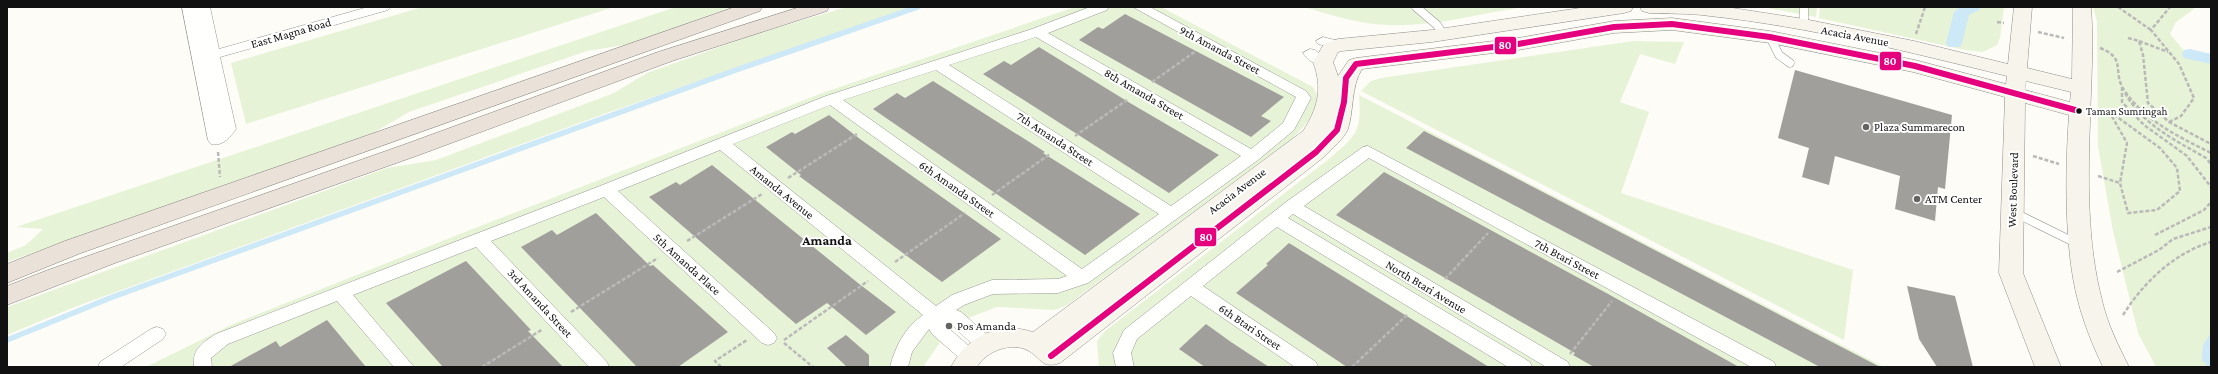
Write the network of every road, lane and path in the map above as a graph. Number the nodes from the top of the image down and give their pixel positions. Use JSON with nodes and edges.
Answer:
{"nodes":[{"id":1,"x":189,"y":7,"type":"edge"},
{"id":2,"x":203,"y":7,"type":"edge"},
{"id":3,"x":382,"y":7,"type":"edge"},
{"id":4,"x":805,"y":7,"type":"edge"},
{"id":5,"x":820,"y":7,"type":"edge"},
{"id":6,"x":1102,"y":7,"type":"edge"},
{"id":7,"x":1140,"y":7,"type":"edge"},
{"id":8,"x":1416,"y":7,"type":"edge"},
{"id":9,"x":1624,"y":7,"type":"edge"},
{"id":10,"x":1649,"y":7,"type":"edge"},
{"id":11,"x":1926,"y":7,"type":"edge"},
{"id":12,"x":2023,"y":7,"type":"edge"},
{"id":13,"x":2082,"y":7,"type":"edge"},
{"id":14,"x":2118,"y":7,"type":"edge"},
{"id":15,"x":2170,"y":7,"type":"edge"},
{"id":16,"x":751,"y":13,"type":"edge"},
{"id":17,"x":1804,"y":16,"type":"edge"},
{"id":18,"x":1997,"y":22,"type":"dead end"},
{"id":19,"x":2021,"y":28,"type":"junction"},
{"id":20,"x":2151,"y":30,"type":"junction"},
{"id":21,"x":1037,"y":32,"type":"junction"},
{"id":22,"x":1443,"y":34,"type":"junction"},
{"id":23,"x":1770,"y":37,"type":"junction"},
{"id":24,"x":2128,"y":38,"type":"dead end"},
{"id":25,"x":1915,"y":40,"type":"dead end"},
{"id":26,"x":2139,"y":41,"type":"junction"},
{"id":27,"x":2084,"y":43,"type":"junction"},
{"id":28,"x":2169,"y":52,"type":"junction"},
{"id":29,"x":214,"y":54,"type":"junction"},
{"id":30,"x":1335,"y":58,"type":"junction"},
{"id":31,"x":200,"y":59,"type":"junction"},
{"id":32,"x":1790,"y":63,"type":"dead end"},
{"id":33,"x":938,"y":65,"type":"junction"},
{"id":34,"x":2016,"y":83,"type":"junction"},
{"id":35,"x":2122,"y":86,"type":"junction"},
{"id":36,"x":2082,"y":88,"type":"junction"},
{"id":37,"x":831,"y":100,"type":"junction"},
{"id":38,"x":2080,"y":111,"type":"junction"},
{"id":39,"x":2169,"y":122,"type":"junction"},
{"id":40,"x":723,"y":144,"type":"junction"},
{"id":41,"x":2211,"y":144,"type":"edge"},
{"id":42,"x":2014,"y":150,"type":"junction"},
{"id":43,"x":2211,"y":153,"type":"edge"},
{"id":44,"x":1252,"y":156,"type":"junction"},
{"id":45,"x":2211,"y":164,"type":"edge"},
{"id":46,"x":2079,"y":170,"type":"junction"},
{"id":47,"x":2120,"y":183,"type":"junction"},
{"id":48,"x":2211,"y":187,"type":"edge"},
{"id":49,"x":606,"y":190,"type":"junction"},
{"id":50,"x":2211,"y":202,"type":"edge"},
{"id":51,"x":1292,"y":206,"type":"junction"},
{"id":52,"x":2012,"y":211,"type":"junction"},
{"id":53,"x":1171,"y":214,"type":"junction"},
{"id":54,"x":1277,"y":219,"type":"junction"},
{"id":55,"x":1498,"y":221,"type":"junction"},
{"id":56,"x":2211,"y":227,"type":"edge"},
{"id":57,"x":2155,"y":235,"type":"dead end"},
{"id":58,"x":480,"y":240,"type":"junction"},
{"id":59,"x":2211,"y":242,"type":"edge"},
{"id":60,"x":2080,"y":245,"type":"junction"},
{"id":61,"x":2117,"y":272,"type":"dead end"},
{"id":62,"x":7,"y":274,"type":"edge"},
{"id":63,"x":1082,"y":278,"type":"junction"},
{"id":64,"x":1191,"y":287,"type":"junction"},
{"id":65,"x":1622,"y":289,"type":"junction"},
{"id":66,"x":1434,"y":291,"type":"junction"},
{"id":67,"x":341,"y":294,"type":"junction"},
{"id":68,"x":7,"y":296,"type":"edge"},
{"id":69,"x":1418,"y":304,"type":"junction"},
{"id":70,"x":935,"y":315,"type":"junction"},
{"id":71,"x":2123,"y":315,"type":"dead end"},
{"id":72,"x":157,"y":334,"type":"dead end"},
{"id":73,"x":770,"y":337,"type":"junction"},
{"id":74,"x":1048,"y":355,"type":"edge"},
{"id":75,"x":973,"y":356,"type":"edge"},
{"id":76,"x":107,"y":367,"type":"edge"},
{"id":77,"x":203,"y":367,"type":"edge"},
{"id":78,"x":405,"y":367,"type":"edge"},
{"id":79,"x":600,"y":367,"type":"edge"},
{"id":80,"x":721,"y":367,"type":"edge"},
{"id":81,"x":813,"y":367,"type":"edge"},
{"id":82,"x":899,"y":367,"type":"edge"},
{"id":83,"x":1125,"y":367,"type":"edge"},
{"id":84,"x":1309,"y":367,"type":"edge"},
{"id":85,"x":1352,"y":367,"type":"edge"},
{"id":86,"x":1523,"y":367,"type":"edge"},
{"id":87,"x":1560,"y":367,"type":"edge"},
{"id":88,"x":1767,"y":367,"type":"edge"},
{"id":89,"x":2048,"y":367,"type":"edge"},
{"id":90,"x":2116,"y":367,"type":"edge"}],
"edges":[{"from":1,"to":31,"type":"street"},
{"from":2,"to":29,"type":"street"},
{"from":3,"to":29,"type":"street","name":"East Magna Road"},
{"from":4,"to":16,"type":"lane"},
{"from":5,"to":16,"type":"highway"},
{"from":6,"to":21,"type":"street"},
{"from":7,"to":44,"type":"street","name":"9th Amanda Street"},
{"from":8,"to":22,"type":"lane"},
{"from":9,"to":22,"type":"street"},
{"from":10,"to":17,"type":"street","name":"Acacia Avenue"},
{"from":11,"to":25,"type":"path"},
{"from":12,"to":19,"type":"street","name":"West Boulevard"},
{"from":13,"to":27,"type":"street"},
{"from":14,"to":20,"type":"path"},
{"from":15,"to":20,"type":"path"},
{"from":16,"to":62,"type":"highway"},
{"from":16,"to":68,"type":"highway"},
{"from":17,"to":34,"type":"street","name":"Acacia Avenue"},
{"from":18,"to":19,"type":"path"},
{"from":19,"to":27,"type":"path"},
{"from":19,"to":34,"type":"street","name":"West Boulevard"},
{"from":20,"to":28,"type":"path"},
{"from":21,"to":33,"type":"street"},
{"from":21,"to":44,"type":"street","name":"8th Amanda Street"},
{"from":22,"to":30,"type":"street"},
{"from":23,"to":30,"type":"street","name":"Acacia Avenue"},
{"from":23,"to":32,"type":"lane"},
{"from":23,"to":34,"type":"street","name":"Acacia Avenue"},
{"from":24,"to":26,"type":"path"},
{"from":26,"to":28,"type":"path"},
{"from":26,"to":39,"type":"path"},
{"from":27,"to":35,"type":"path"},
{"from":27,"to":36,"type":"street"},
{"from":28,"to":39,"type":"path"},
{"from":29,"to":31,"type":"street","name":"East Magna Road"},
{"from":29,"to":31,"type":"street"},
{"from":30,"to":74,"type":"street","name":"Acacia Avenue"},
{"from":33,"to":37,"type":"street"},
{"from":33,"to":53,"type":"street","name":"7th Amanda Street"},
{"from":34,"to":36,"type":"street","name":"Acacia Avenue"},
{"from":34,"to":38,"type":"street","name":"Acacia Avenue"},
{"from":34,"to":42,"type":"street","name":"West Boulevard"},
{"from":35,"to":43,"type":"path"},
{"from":35,"to":45,"type":"path"},
{"from":35,"to":48,"type":"path"},
{"from":36,"to":38,"type":"street"},
{"from":37,"to":40,"type":"street"},
{"from":37,"to":63,"type":"street","name":"6th Amanda Street"},
{"from":38,"to":46,"type":"street"},
{"from":39,"to":41,"type":"path"},
{"from":40,"to":49,"type":"street"},
{"from":40,"to":70,"type":"street","name":"Amanda Avenue"},
{"from":42,"to":46,"type":"path"},
{"from":42,"to":52,"type":"street","name":"West Boulevard"},
{"from":44,"to":53,"type":"street"},
{"from":46,"to":47,"type":"path"},
{"from":46,"to":60,"type":"street"},
{"from":47,"to":47,"type":"path"},
{"from":49,"to":58,"type":"street"},
{"from":49,"to":73,"type":"street","name":"5th Amanda Place"},
{"from":50,"to":57,"type":"path"},
{"from":51,"to":54,"type":"street"},
{"from":51,"to":55,"type":"street","name":"7th Btari Street"},
{"from":51,"to":66,"type":"street","name":"North Btari Avenue"},
{"from":52,"to":60,"type":"lane"},
{"from":52,"to":89,"type":"street","name":"West Boulevard"},
{"from":53,"to":63,"type":"street"},
{"from":54,"to":64,"type":"street"},
{"from":54,"to":69,"type":"street","name":"North Btari Avenue"},
{"from":55,"to":65,"type":"street","name":"7th Btari Street"},
{"from":55,"to":66,"type":"path"},
{"from":56,"to":61,"type":"path"},
{"from":58,"to":67,"type":"street"},
{"from":58,"to":79,"type":"street","name":"3rd Amanda Street"},
{"from":59,"to":71,"type":"path"},
{"from":60,"to":90,"type":"street"},
{"from":63,"to":70,"type":"street"},
{"from":64,"to":83,"type":"street"},
{"from":64,"to":84,"type":"street","name":"6th Btari Street"},
{"from":65,"to":87,"type":"path"},
{"from":65,"to":88,"type":"street","name":"7th Btari Street"},
{"from":66,"to":87,"type":"street","name":"North Btari Avenue"},
{"from":67,"to":77,"type":"street"},
{"from":67,"to":78,"type":"street"},
{"from":69,"to":85,"type":"path"},
{"from":69,"to":86,"type":"street","name":"North Btari Avenue"},
{"from":70,"to":75,"type":"street"},
{"from":70,"to":82,"type":"street"},
{"from":72,"to":76,"type":"street"},
{"from":73,"to":80,"type":"path"},
{"from":73,"to":81,"type":"path"},
{"from":74,"to":75,"type":"street"}]}
